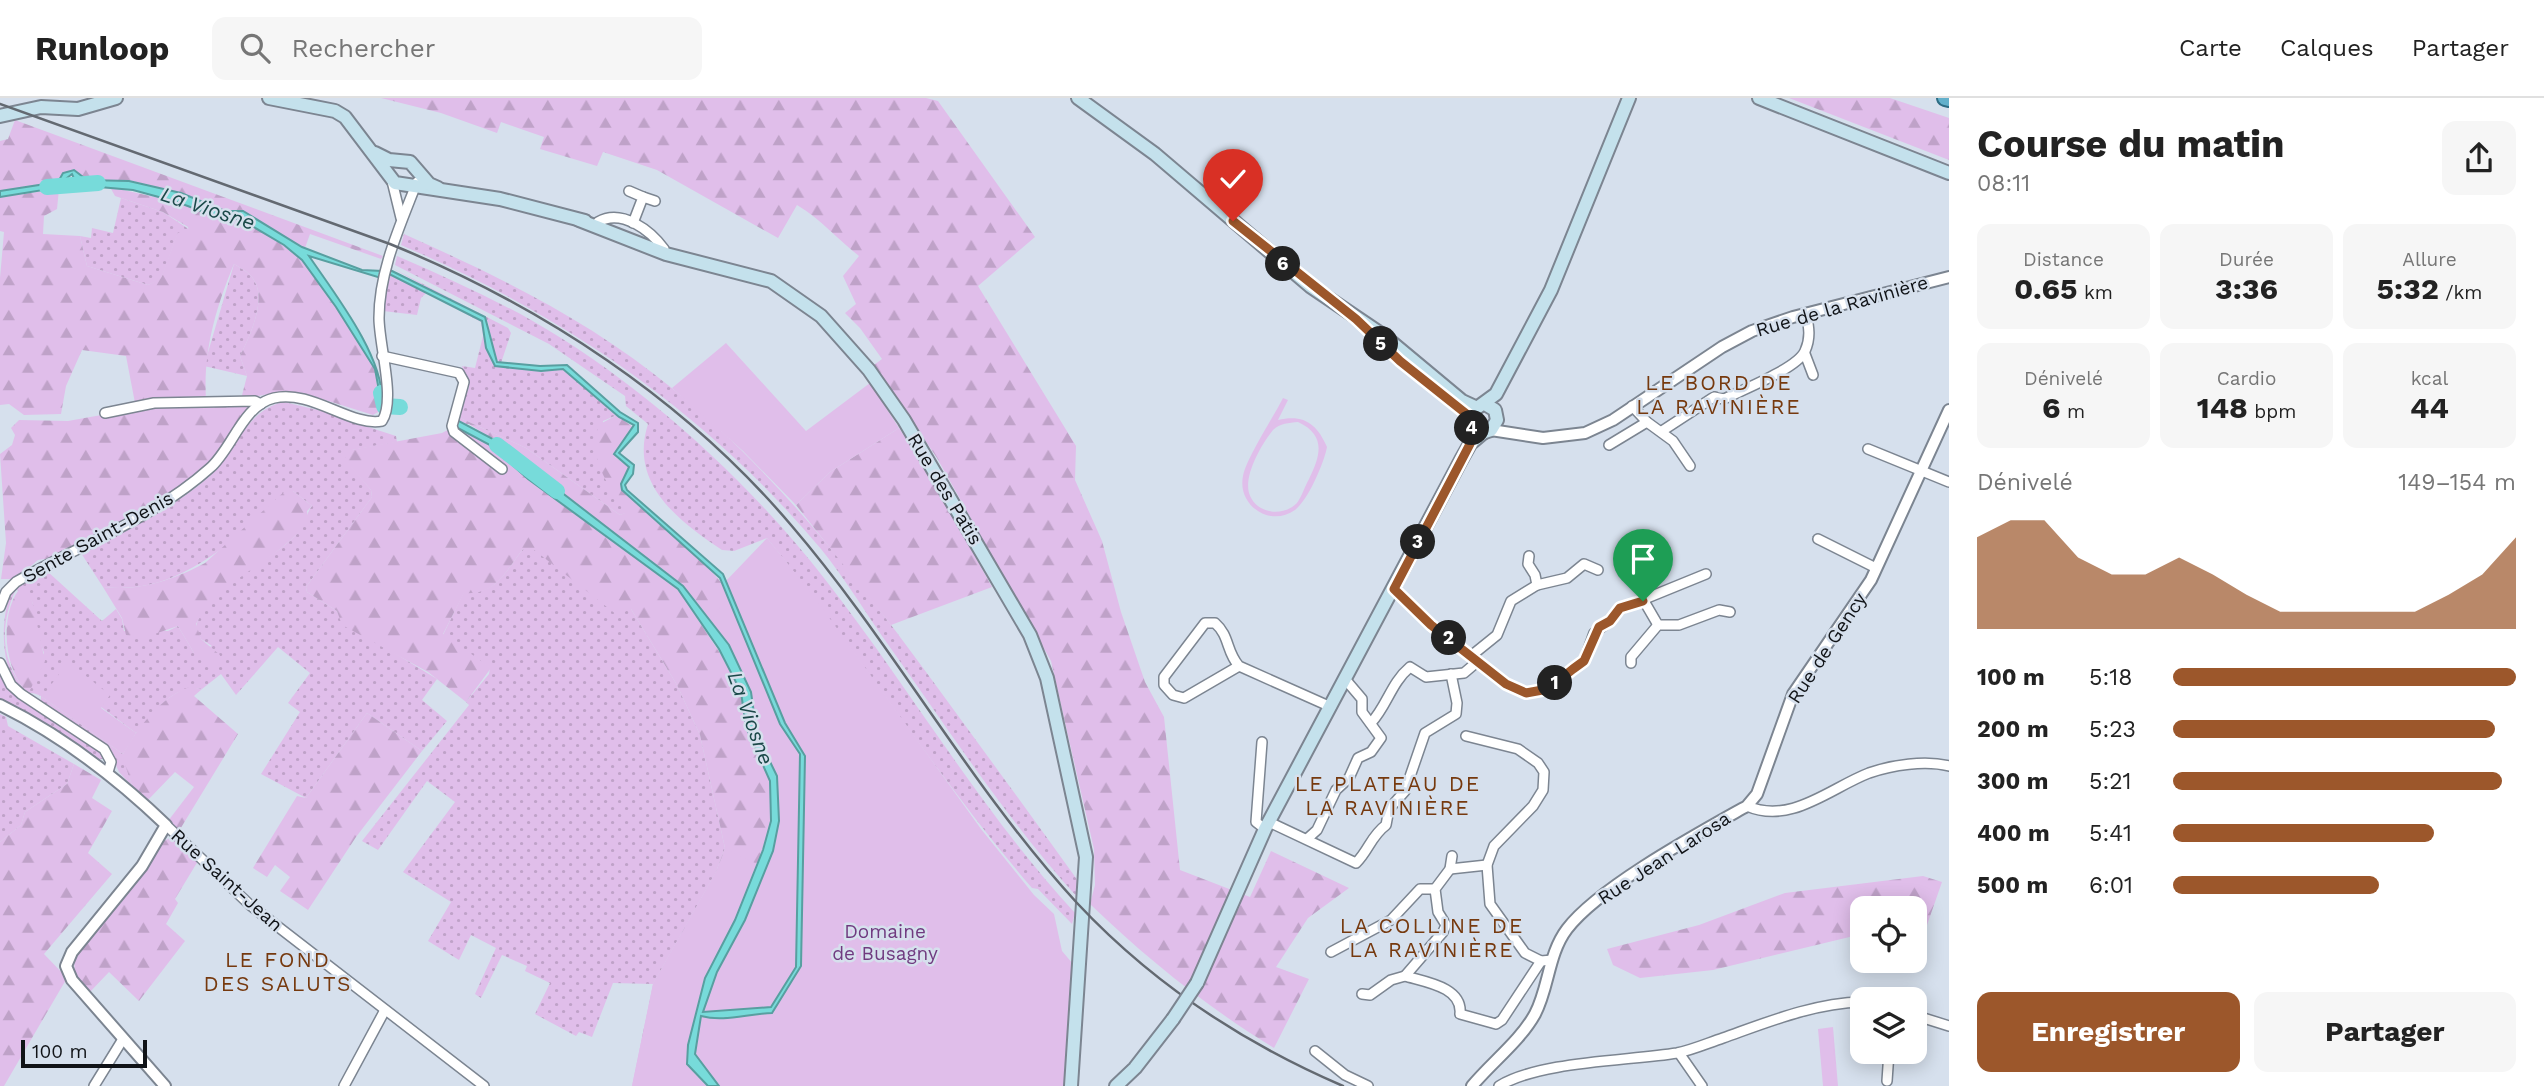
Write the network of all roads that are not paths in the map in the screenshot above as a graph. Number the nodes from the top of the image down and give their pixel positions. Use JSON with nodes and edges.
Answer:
{"nodes":[{"id":1,"x":116,"y":98,"type":"edge"},
{"id":2,"x":269,"y":98,"type":"edge"},
{"id":3,"x":1078,"y":98,"type":"edge"},
{"id":4,"x":1629,"y":98,"type":"edge"},
{"id":5,"x":1759,"y":98,"type":"edge"},
{"id":6,"x":0,"y":116,"type":"edge"},
{"id":7,"x":371,"y":149,"type":"junction"},
{"id":8,"x":399,"y":160,"type":"junction"},
{"id":9,"x":415,"y":166,"type":"junction"},
{"id":10,"x":1949,"y":173,"type":"edge"},
{"id":11,"x":391,"y":178,"type":"junction"},
{"id":12,"x":415,"y":187,"type":"junction"},
{"id":13,"x":442,"y":189,"type":"junction"},
{"id":14,"x":629,"y":191,"type":"dead end"},
{"id":15,"x":643,"y":197,"type":"junction"},
{"id":16,"x":655,"y":201,"type":"dead end"},
{"id":17,"x":579,"y":220,"type":"junction"},
{"id":18,"x":402,"y":222,"type":"junction"},
{"id":19,"x":598,"y":222,"type":"junction"},
{"id":20,"x":633,"y":223,"type":"junction"},
{"id":21,"x":664,"y":249,"type":"junction"},
{"id":22,"x":680,"y":256,"type":"junction"},
{"id":23,"x":1949,"y":277,"type":"edge"},
{"id":24,"x":1806,"y":313,"type":"junction"},
{"id":25,"x":1805,"y":354,"type":"junction"},
{"id":26,"x":382,"y":356,"type":"junction"},
{"id":27,"x":1813,"y":375,"type":"dead end"},
{"id":28,"x":261,"y":404,"type":"junction"},
{"id":29,"x":1632,"y":406,"type":"junction"},
{"id":30,"x":1949,"y":410,"type":"edge"},
{"id":31,"x":105,"y":413,"type":"dead end"},
{"id":32,"x":1483,"y":418,"type":"junction"},
{"id":33,"x":1647,"y":422,"type":"junction"},
{"id":34,"x":1662,"y":431,"type":"junction"},
{"id":35,"x":1609,"y":444,"type":"dead end"},
{"id":36,"x":1868,"y":449,"type":"dead end"},
{"id":37,"x":1690,"y":466,"type":"dead end"},
{"id":38,"x":502,"y":469,"type":"dead end"},
{"id":39,"x":1922,"y":471,"type":"junction"},
{"id":40,"x":1949,"y":482,"type":"edge"},
{"id":41,"x":1818,"y":539,"type":"dead end"},
{"id":42,"x":1529,"y":556,"type":"dead end"},
{"id":43,"x":1876,"y":568,"type":"junction"},
{"id":44,"x":1598,"y":570,"type":"dead end"},
{"id":45,"x":1706,"y":574,"type":"dead end"},
{"id":46,"x":1537,"y":585,"type":"junction"},
{"id":47,"x":1394,"y":589,"type":"junction"},
{"id":48,"x":1643,"y":601,"type":"junction"},
{"id":49,"x":0,"y":607,"type":"edge"},
{"id":50,"x":1730,"y":612,"type":"dead end"},
{"id":51,"x":1658,"y":625,"type":"junction"},
{"id":52,"x":1474,"y":659,"type":"junction"},
{"id":53,"x":0,"y":663,"type":"edge"},
{"id":54,"x":1630,"y":663,"type":"dead end"},
{"id":55,"x":1239,"y":666,"type":"junction"},
{"id":56,"x":1451,"y":674,"type":"junction"},
{"id":57,"x":1345,"y":679,"type":"junction"},
{"id":58,"x":0,"y":705,"type":"edge"},
{"id":59,"x":1331,"y":708,"type":"junction"},
{"id":60,"x":1370,"y":723,"type":"junction"},
{"id":61,"x":1466,"y":736,"type":"dead end"},
{"id":62,"x":1262,"y":742,"type":"dead end"},
{"id":63,"x":1949,"y":766,"type":"edge"},
{"id":64,"x":108,"y":772,"type":"junction"},
{"id":65,"x":1747,"y":806,"type":"junction"},
{"id":66,"x":166,"y":825,"type":"junction"},
{"id":67,"x":1267,"y":825,"type":"junction"},
{"id":68,"x":1307,"y":839,"type":"junction"},
{"id":69,"x":1452,"y":856,"type":"dead end"},
{"id":70,"x":1487,"y":865,"type":"junction"},
{"id":71,"x":1450,"y":869,"type":"junction"},
{"id":72,"x":1434,"y":889,"type":"junction"},
{"id":73,"x":1331,"y":952,"type":"dead end"},
{"id":74,"x":1546,"y":961,"type":"junction"},
{"id":75,"x":1405,"y":976,"type":"junction"},
{"id":76,"x":1362,"y":994,"type":"dead end"},
{"id":77,"x":1850,"y":1002,"type":"edge"},
{"id":78,"x":385,"y":1010,"type":"junction"},
{"id":79,"x":1927,"y":1019,"type":"edge"},
{"id":80,"x":1949,"y":1026,"type":"edge"},
{"id":81,"x":123,"y":1039,"type":"junction"},
{"id":82,"x":1315,"y":1051,"type":"dead end"},
{"id":83,"x":1679,"y":1053,"type":"junction"},
{"id":84,"x":1888,"y":1064,"type":"edge"},
{"id":85,"x":1071,"y":1066,"type":"junction"},
{"id":86,"x":1135,"y":1068,"type":"junction"},
{"id":87,"x":1886,"y":1081,"type":"dead end"},
{"id":88,"x":94,"y":1086,"type":"edge"},
{"id":89,"x":165,"y":1086,"type":"edge"},
{"id":90,"x":344,"y":1086,"type":"edge"},
{"id":91,"x":484,"y":1086,"type":"edge"},
{"id":92,"x":1072,"y":1086,"type":"edge"},
{"id":93,"x":1080,"y":1086,"type":"edge"},
{"id":94,"x":1116,"y":1086,"type":"edge"},
{"id":95,"x":1128,"y":1086,"type":"edge"},
{"id":96,"x":1368,"y":1086,"type":"edge"},
{"id":97,"x":1472,"y":1086,"type":"edge"},
{"id":98,"x":1499,"y":1086,"type":"edge"},
{"id":99,"x":1702,"y":1086,"type":"edge"}],
"edges":[{"from":1,"to":6,"type":"main road"},
{"from":2,"to":7,"type":"main road"},
{"from":3,"to":32,"type":"main road"},
{"from":4,"to":32,"type":"main road"},
{"from":5,"to":10,"type":"main road"},
{"from":7,"to":8,"type":"main road"},
{"from":7,"to":11,"type":"main road"},
{"from":8,"to":9,"type":"main road"},
{"from":8,"to":11,"type":"street"},
{"from":9,"to":12,"type":"street"},
{"from":9,"to":13,"type":"main road"},
{"from":11,"to":12,"type":"main road","name":"Rue des Patis"},
{"from":11,"to":18,"type":"street"},
{"from":12,"to":13,"type":"main road","name":"Rue des Patis"},
{"from":12,"to":18,"type":"street"},
{"from":13,"to":17,"type":"main road","name":"Rue des Patis"},
{"from":14,"to":15,"type":"street"},
{"from":15,"to":16,"type":"street"},
{"from":15,"to":20,"type":"street"},
{"from":17,"to":19,"type":"main road","name":"Rue des Patis"},
{"from":17,"to":22,"type":"main road","name":"Rue des Patis"},
{"from":18,"to":26,"type":"street"},
{"from":19,"to":20,"type":"street"},
{"from":19,"to":21,"type":"main road","name":"Rue des Patis"},
{"from":20,"to":21,"type":"street"},
{"from":21,"to":22,"type":"main road","name":"Rue des Patis"},
{"from":22,"to":85,"type":"main road","name":"Rue des Patis"},
{"from":23,"to":24,"type":"street","name":"Rue de la Ravinière"},
{"from":24,"to":25,"type":"street"},
{"from":24,"to":29,"type":"street","name":"Rue de la Ravinière"},
{"from":25,"to":27,"type":"street"},
{"from":25,"to":34,"type":"street"},
{"from":26,"to":28,"type":"street"},
{"from":26,"to":38,"type":"street"},
{"from":28,"to":31,"type":"street"},
{"from":28,"to":49,"type":"street","name":"Sente Saint-Denis"},
{"from":29,"to":32,"type":"street","name":"Rue de la Ravinière"},
{"from":29,"to":33,"type":"street"},
{"from":30,"to":39,"type":"street","name":"Rue de Gency"},
{"from":32,"to":47,"type":"main road"},
{"from":33,"to":34,"type":"street"},
{"from":33,"to":35,"type":"street"},
{"from":34,"to":37,"type":"street"},
{"from":36,"to":39,"type":"street"},
{"from":39,"to":40,"type":"street"},
{"from":39,"to":43,"type":"street","name":"Rue de Gency"},
{"from":41,"to":43,"type":"street","name":"Rue de Gency"},
{"from":42,"to":46,"type":"street"},
{"from":43,"to":65,"type":"street","name":"Rue de Gency"},
{"from":44,"to":46,"type":"street"},
{"from":45,"to":48,"type":"street"},
{"from":46,"to":52,"type":"street"},
{"from":47,"to":52,"type":"street"},
{"from":47,"to":57,"type":"main road"},
{"from":48,"to":51,"type":"street"},
{"from":48,"to":52,"type":"street"},
{"from":50,"to":51,"type":"street"},
{"from":51,"to":54,"type":"street"},
{"from":52,"to":56,"type":"street"},
{"from":53,"to":64,"type":"street"},
{"from":55,"to":55,"type":"street"},
{"from":55,"to":59,"type":"street"},
{"from":56,"to":60,"type":"street"},
{"from":56,"to":68,"type":"street"},
{"from":57,"to":59,"type":"main road"},
{"from":57,"to":60,"type":"street"},
{"from":58,"to":64,"type":"street","name":"Rue Saint-Jean"},
{"from":59,"to":67,"type":"main road"},
{"from":60,"to":68,"type":"street"},
{"from":61,"to":70,"type":"street"},
{"from":62,"to":67,"type":"street"},
{"from":63,"to":65,"type":"street"},
{"from":64,"to":66,"type":"street","name":"Rue Saint-Jean"},
{"from":65,"to":74,"type":"street","name":"Rue Jean Larosa"},
{"from":66,"to":78,"type":"street","name":"Rue Saint-Jean"},
{"from":66,"to":81,"type":"street"},
{"from":67,"to":68,"type":"street"},
{"from":67,"to":86,"type":"main road","bridge":true},
{"from":69,"to":71,"type":"street"},
{"from":70,"to":71,"type":"street"},
{"from":70,"to":74,"type":"street"},
{"from":71,"to":72,"type":"street"},
{"from":72,"to":73,"type":"street"},
{"from":72,"to":75,"type":"street"},
{"from":74,"to":75,"type":"street"},
{"from":74,"to":97,"type":"street","name":"Rue Jean Larosa"},
{"from":75,"to":76,"type":"street"},
{"from":77,"to":83,"type":"street"},
{"from":78,"to":90,"type":"street"},
{"from":78,"to":91,"type":"street","name":"Rue Saint-Jean"},
{"from":79,"to":80,"type":"street"},
{"from":81,"to":88,"type":"street"},
{"from":81,"to":89,"type":"street"},
{"from":82,"to":96,"type":"street"},
{"from":83,"to":98,"type":"street"},
{"from":83,"to":99,"type":"street"},
{"from":84,"to":87,"type":"street"},
{"from":85,"to":92,"type":"main road","name":"Rue des Patis"},
{"from":85,"to":93,"type":"main road"},
{"from":86,"to":94,"type":"main road"},
{"from":86,"to":95,"type":"main road"}]}
